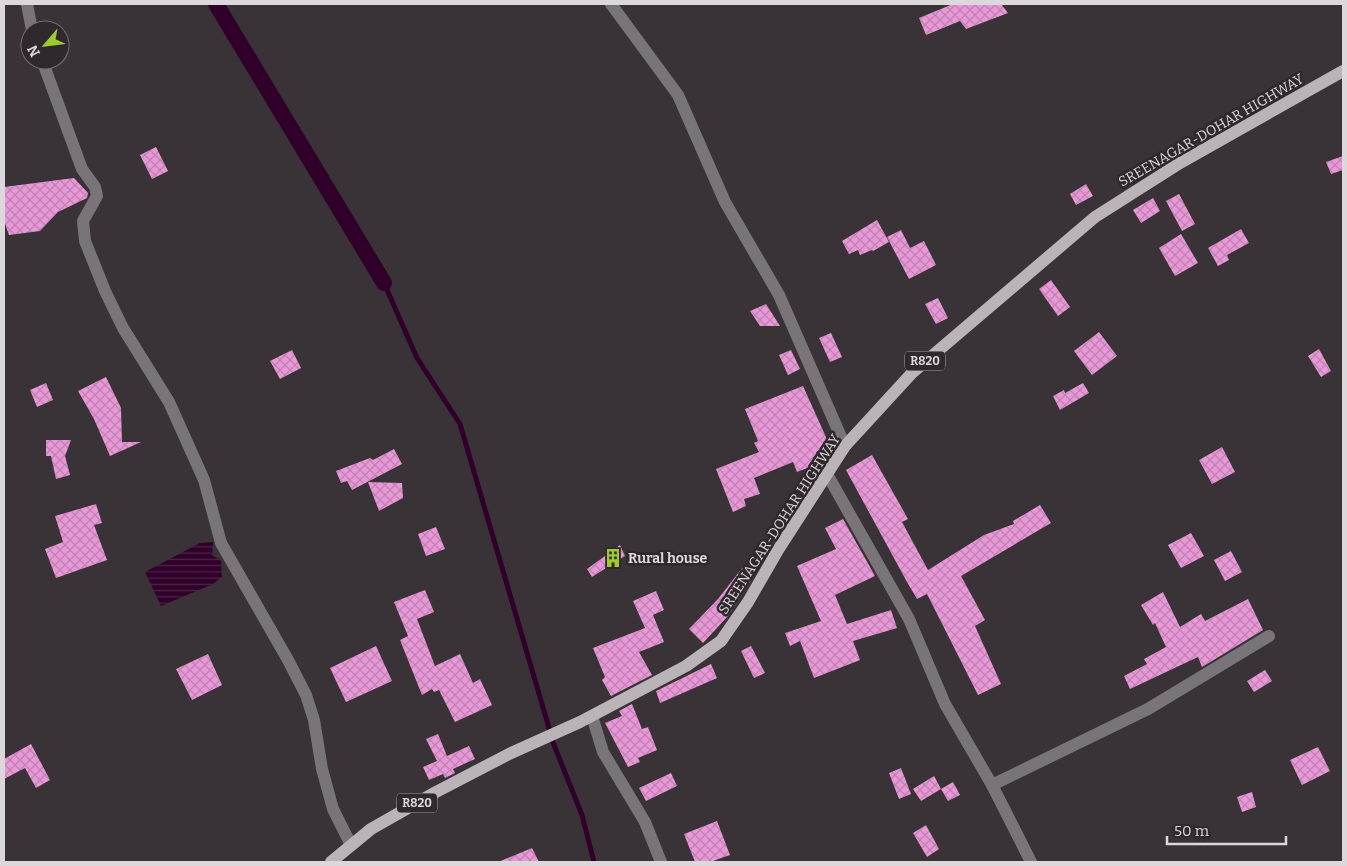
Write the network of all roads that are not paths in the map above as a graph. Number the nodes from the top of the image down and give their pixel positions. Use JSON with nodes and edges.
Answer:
{"nodes":[{"id":1,"x":27,"y":4,"type":"edge"},
{"id":2,"x":611,"y":4,"type":"edge"},
{"id":3,"x":30,"y":20,"type":"edge"},
{"id":4,"x":46,"y":70,"type":"edge"},
{"id":5,"x":1343,"y":71,"type":"edge"},
{"id":6,"x":845,"y":446,"type":"junction"},
{"id":7,"x":826,"y":474,"type":"junction"},
{"id":8,"x":1269,"y":636,"type":"dead end"},
{"id":9,"x":592,"y":716,"type":"junction"},
{"id":10,"x":992,"y":785,"type":"junction"},
{"id":11,"x":352,"y":845,"type":"junction"},
{"id":12,"x":332,"y":862,"type":"edge"},
{"id":13,"x":661,"y":862,"type":"edge"},
{"id":14,"x":1031,"y":862,"type":"edge"}],
"edges":[{"from":1,"to":3,"type":"street"},
{"from":2,"to":6,"type":"street"},
{"from":4,"to":11,"type":"street"},
{"from":5,"to":6,"type":"main road","name":"SREENAGAR-DOHAR HIGHWAY","number":"R820"},
{"from":6,"to":7,"type":"main road","name":"SREENAGAR-DOHAR HIGHWAY","number":"R820"},
{"from":7,"to":9,"type":"main road","name":"SREENAGAR-DOHAR HIGHWAY","number":"R820"},
{"from":7,"to":10,"type":"street"},
{"from":8,"to":10,"type":"street"},
{"from":9,"to":11,"type":"main road","name":"SREENAGAR-DOHAR HIGHWAY","number":"R820"},
{"from":9,"to":13,"type":"street"},
{"from":10,"to":14,"type":"street"},
{"from":11,"to":12,"type":"main road","name":"SREENAGAR-DOHAR HIGHWAY","number":"R820"}]}
